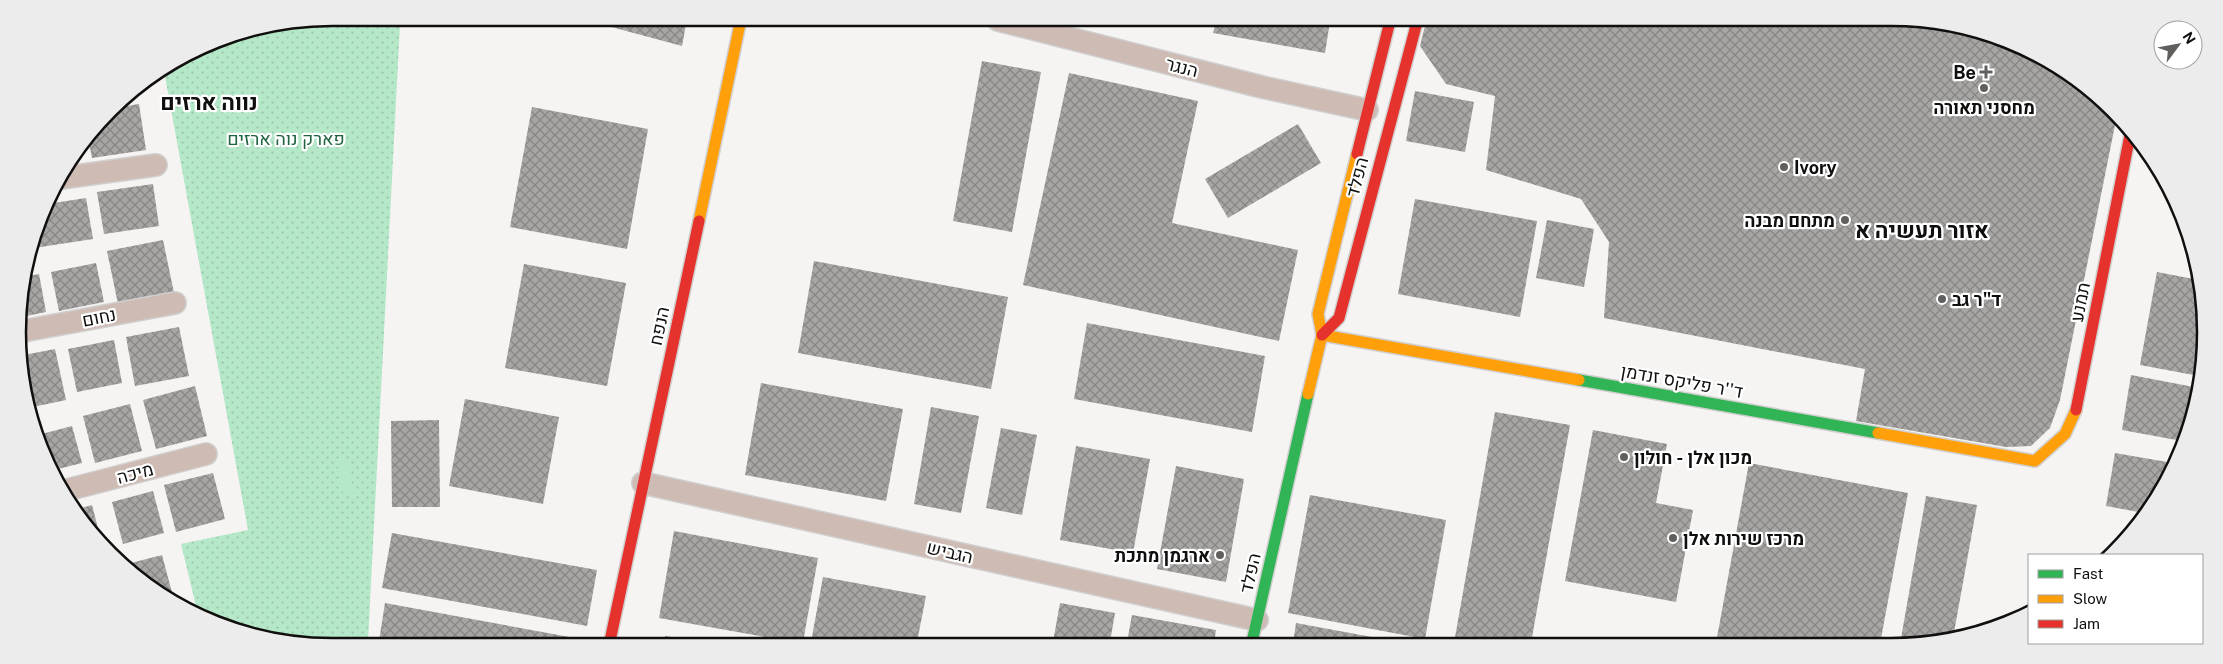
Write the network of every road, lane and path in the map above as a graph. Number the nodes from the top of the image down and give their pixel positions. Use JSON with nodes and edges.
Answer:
{"nodes":[{"id":1,"x":740,"y":26,"type":"edge"},
{"id":2,"x":1022,"y":26,"type":"edge"},
{"id":3,"x":1389,"y":26,"type":"edge"},
{"id":4,"x":1415,"y":26,"type":"edge"},
{"id":5,"x":1367,"y":110,"type":"junction"},
{"id":6,"x":2129,"y":140,"type":"edge"},
{"id":7,"x":156,"y":165,"type":"dead end"},
{"id":8,"x":68,"y":177,"type":"edge"},
{"id":9,"x":175,"y":302,"type":"dead end"},
{"id":10,"x":26,"y":331,"type":"edge"},
{"id":11,"x":1322,"y":335,"type":"junction"},
{"id":12,"x":206,"y":454,"type":"dead end"},
{"id":13,"x":2036,"y":461,"type":"joint"},
{"id":14,"x":644,"y":483,"type":"junction"},
{"id":15,"x":70,"y":489,"type":"edge"},
{"id":16,"x":1257,"y":620,"type":"junction"},
{"id":17,"x":611,"y":638,"type":"edge"},
{"id":18,"x":1253,"y":638,"type":"edge"}],
"edges":[{"from":1,"to":14,"type":"street","name":"הנפח"},
{"from":2,"to":5,"type":"street","name":"הנגר"},
{"from":3,"to":5,"type":"street","name":"הפלד"},
{"from":4,"to":11,"type":"street","name":"הפלד"},
{"from":5,"to":11,"type":"street","name":"הפלד"},
{"from":6,"to":13,"type":"street","name":"תמנע"},
{"from":7,"to":8,"type":"street"},
{"from":9,"to":10,"type":"street","name":"נחום"},
{"from":11,"to":13,"type":"street","name":"ד''ר פליקס זנדמן"},
{"from":11,"to":16,"type":"street","name":"הפלד"},
{"from":12,"to":15,"type":"street","name":"מיכה"},
{"from":14,"to":16,"type":"street","name":"הגביש"},
{"from":14,"to":17,"type":"street","name":"הנפח"},
{"from":16,"to":18,"type":"street","name":"הפלד"}]}
